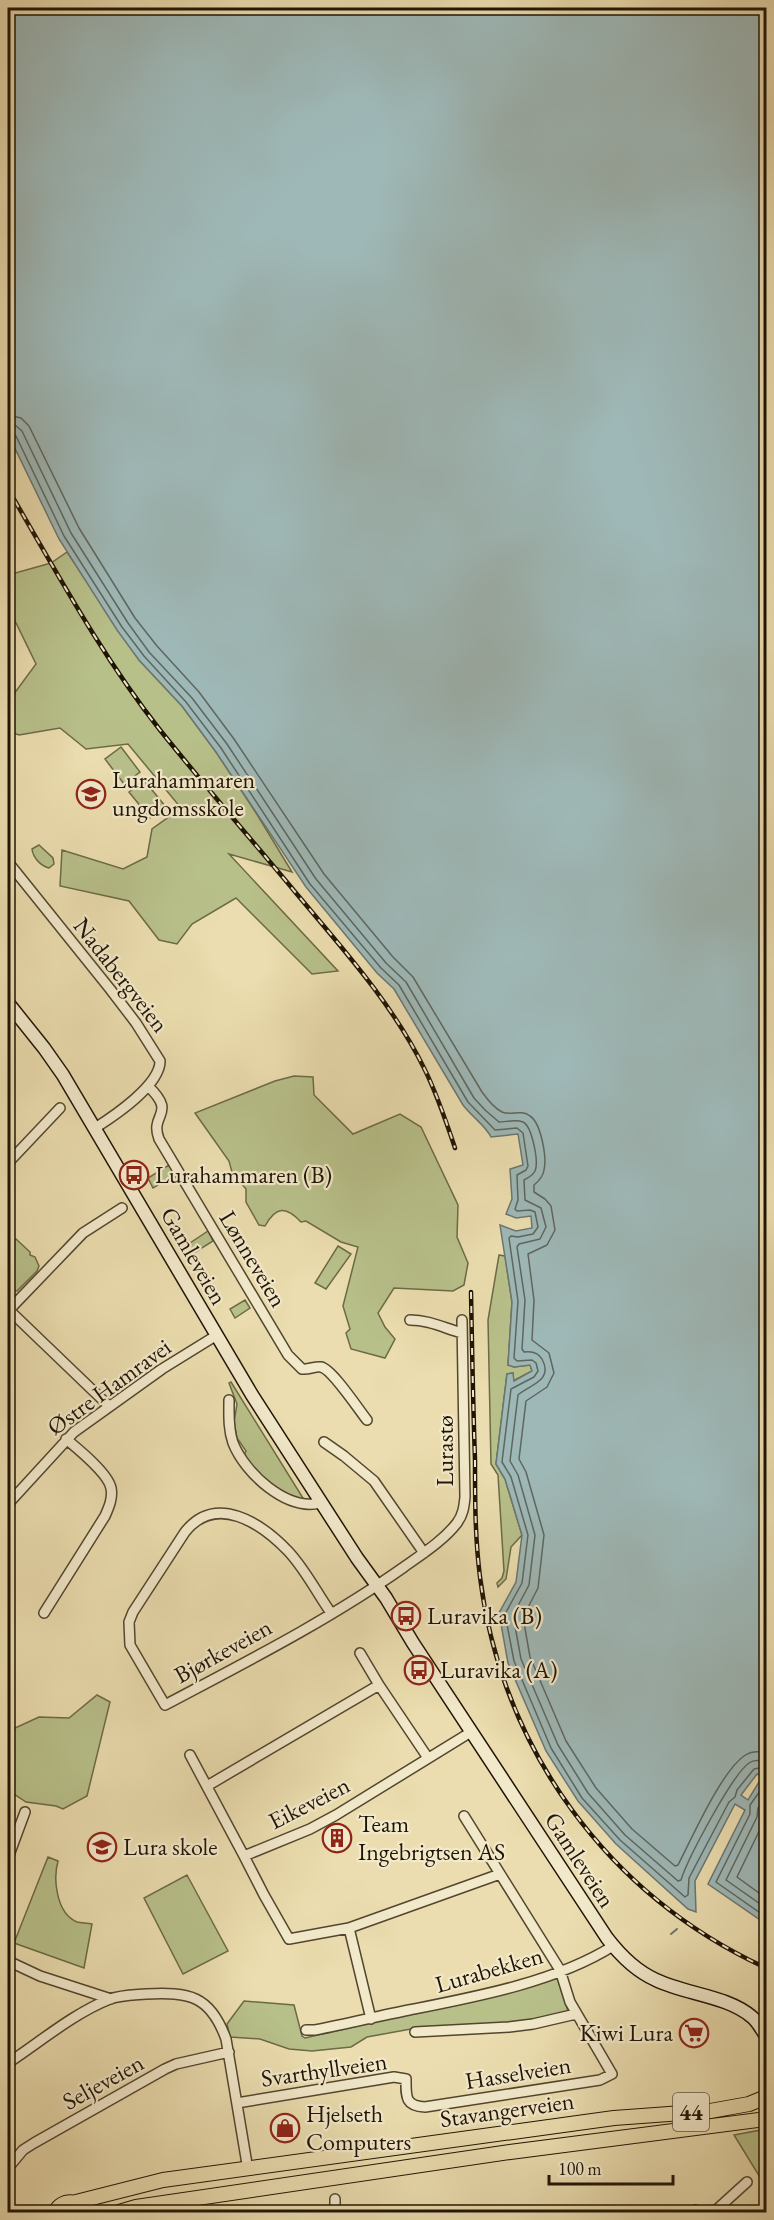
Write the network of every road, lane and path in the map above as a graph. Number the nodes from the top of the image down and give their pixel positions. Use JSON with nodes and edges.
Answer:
{"nodes":[{"id":1,"x":8,"y":866,"type":"edge"},
{"id":2,"x":8,"y":1003,"type":"edge"},
{"id":3,"x":148,"y":1086,"type":"junction"},
{"id":4,"x":60,"y":1108,"type":"dead end"},
{"id":5,"x":95,"y":1128,"type":"junction"},
{"id":6,"x":8,"y":1163,"type":"edge"},
{"id":7,"x":122,"y":1208,"type":"dead end"},
{"id":8,"x":8,"y":1310,"type":"edge"},
{"id":9,"x":410,"y":1320,"type":"dead end"},
{"id":10,"x":462,"y":1320,"type":"dead end"},
{"id":11,"x":462,"y":1332,"type":"junction"},
{"id":12,"x":217,"y":1335,"type":"junction"},
{"id":13,"x":229,"y":1400,"type":"dead end"},
{"id":14,"x":110,"y":1406,"type":"junction"},
{"id":15,"x":367,"y":1420,"type":"dead end"},
{"id":16,"x":66,"y":1438,"type":"junction"},
{"id":17,"x":324,"y":1442,"type":"dead end"},
{"id":18,"x":320,"y":1503,"type":"junction"},
{"id":19,"x":8,"y":1504,"type":"edge"},
{"id":20,"x":424,"y":1553,"type":"junction"},
{"id":21,"x":375,"y":1586,"type":"junction"},
{"id":22,"x":44,"y":1612,"type":"dead end"},
{"id":23,"x":331,"y":1613,"type":"junction"},
{"id":24,"x":360,"y":1653,"type":"dead end"},
{"id":25,"x":379,"y":1685,"type":"junction"},
{"id":26,"x":471,"y":1732,"type":"junction"},
{"id":27,"x":190,"y":1755,"type":"dead end"},
{"id":28,"x":428,"y":1758,"type":"junction"},
{"id":29,"x":207,"y":1786,"type":"junction"},
{"id":30,"x":25,"y":1812,"type":"dead end"},
{"id":31,"x":464,"y":1816,"type":"dead end"},
{"id":32,"x":244,"y":1856,"type":"junction"},
{"id":33,"x":8,"y":1858,"type":"edge"},
{"id":34,"x":500,"y":1874,"type":"junction"},
{"id":35,"x":349,"y":1928,"type":"junction"},
{"id":36,"x":613,"y":1946,"type":"junction"},
{"id":37,"x":8,"y":1961,"type":"edge"},
{"id":38,"x":560,"y":1970,"type":"junction"},
{"id":39,"x":111,"y":1999,"type":"junction"},
{"id":40,"x":576,"y":2014,"type":"junction"},
{"id":41,"x":371,"y":2019,"type":"junction"},
{"id":42,"x":306,"y":2030,"type":"dead end"},
{"id":43,"x":415,"y":2032,"type":"dead end"},
{"id":44,"x":766,"y":2036,"type":"edge"},
{"id":45,"x":229,"y":2052,"type":"junction"},
{"id":46,"x":8,"y":2063,"type":"edge"},
{"id":47,"x":406,"y":2091,"type":"joint"},
{"id":48,"x":766,"y":2097,"type":"edge"},
{"id":49,"x":237,"y":2103,"type":"junction"},
{"id":50,"x":766,"y":2119,"type":"edge"},
{"id":51,"x":8,"y":2168,"type":"edge"},
{"id":52,"x":248,"y":2170,"type":"junction"},
{"id":53,"x":747,"y":2182,"type":"dead end"},
{"id":54,"x":335,"y":2199,"type":"dead end"},
{"id":55,"x":81,"y":2207,"type":"edge"},
{"id":56,"x":55,"y":2212,"type":"edge"},
{"id":57,"x":119,"y":2212,"type":"edge"},
{"id":58,"x":335,"y":2212,"type":"edge"},
{"id":59,"x":714,"y":2212,"type":"edge"}],
"edges":[{"from":1,"to":3,"type":"street","name":"Nadabergveien"},
{"from":2,"to":5,"type":"main road","name":"Gamleveien"},
{"from":3,"to":5,"type":"street","name":"Nadabergveien"},
{"from":3,"to":15,"type":"street","name":"Lønneveien"},
{"from":4,"to":6,"type":"street"},
{"from":5,"to":12,"type":"main road","name":"Gamleveien"},
{"from":7,"to":8,"type":"street"},
{"from":8,"to":14,"type":"street"},
{"from":9,"to":11,"type":"street"},
{"from":10,"to":11,"type":"street","name":"Lurastø"},
{"from":11,"to":20,"type":"street","name":"Lurastø"},
{"from":12,"to":14,"type":"street","name":"Østre Hamravei"},
{"from":12,"to":18,"type":"main road","name":"Gamleveien"},
{"from":13,"to":18,"type":"street"},
{"from":14,"to":16,"type":"street","name":"Østre Hamravei"},
{"from":16,"to":19,"type":"street","name":"Østre Hamravei"},
{"from":16,"to":22,"type":"street"},
{"from":17,"to":20,"type":"street"},
{"from":18,"to":21,"type":"main road","name":"Gamleveien"},
{"from":20,"to":21,"type":"street","name":"Lurastø"},
{"from":21,"to":23,"type":"street","name":"Bjørkeveien"},
{"from":21,"to":26,"type":"main road","name":"Gamleveien"},
{"from":23,"to":23,"type":"street","name":"Bjørkeveien"},
{"from":24,"to":25,"type":"street"},
{"from":25,"to":28,"type":"street"},
{"from":25,"to":29,"type":"street"},
{"from":26,"to":28,"type":"street","name":"Eikeveien"},
{"from":26,"to":36,"type":"main road","name":"Gamleveien"},
{"from":27,"to":29,"type":"street"},
{"from":28,"to":32,"type":"street","name":"Eikeveien"},
{"from":29,"to":32,"type":"street"},
{"from":30,"to":33,"type":"street"},
{"from":31,"to":34,"type":"street","name":"Hasselveien"},
{"from":32,"to":35,"type":"street"},
{"from":34,"to":35,"type":"street"},
{"from":34,"to":38,"type":"street","name":"Hasselveien"},
{"from":35,"to":41,"type":"street"},
{"from":36,"to":38,"type":"street","name":"Lurabekken"},
{"from":36,"to":44,"type":"main road","name":"Gamleveien"},
{"from":37,"to":39,"type":"street"},
{"from":38,"to":40,"type":"street","name":"Hasselveien"},
{"from":38,"to":41,"type":"street","name":"Lurabekken"},
{"from":39,"to":45,"type":"street"},
{"from":39,"to":46,"type":"street"},
{"from":40,"to":43,"type":"street","name":"Hasselveien"},
{"from":40,"to":47,"type":"street","name":"Hasselveien"},
{"from":41,"to":42,"type":"street","name":"Lurabekken"},
{"from":45,"to":49,"type":"street"},
{"from":45,"to":51,"type":"street","name":"Seljeveien"},
{"from":47,"to":49,"type":"street","name":"Svarthyllveien"},
{"from":48,"to":52,"type":"main road","name":"Stavangerveien","number":"44"},
{"from":49,"to":52,"type":"street"},
{"from":50,"to":57,"type":"main road","name":"Stavangerveien","number":"44"},
{"from":52,"to":55,"type":"main road","name":"Stavangerveien","number":"44"},
{"from":53,"to":59,"type":"street"},
{"from":54,"to":58,"type":"street"},
{"from":55,"to":56,"type":"main road","name":"Stavangerveien"}]}
